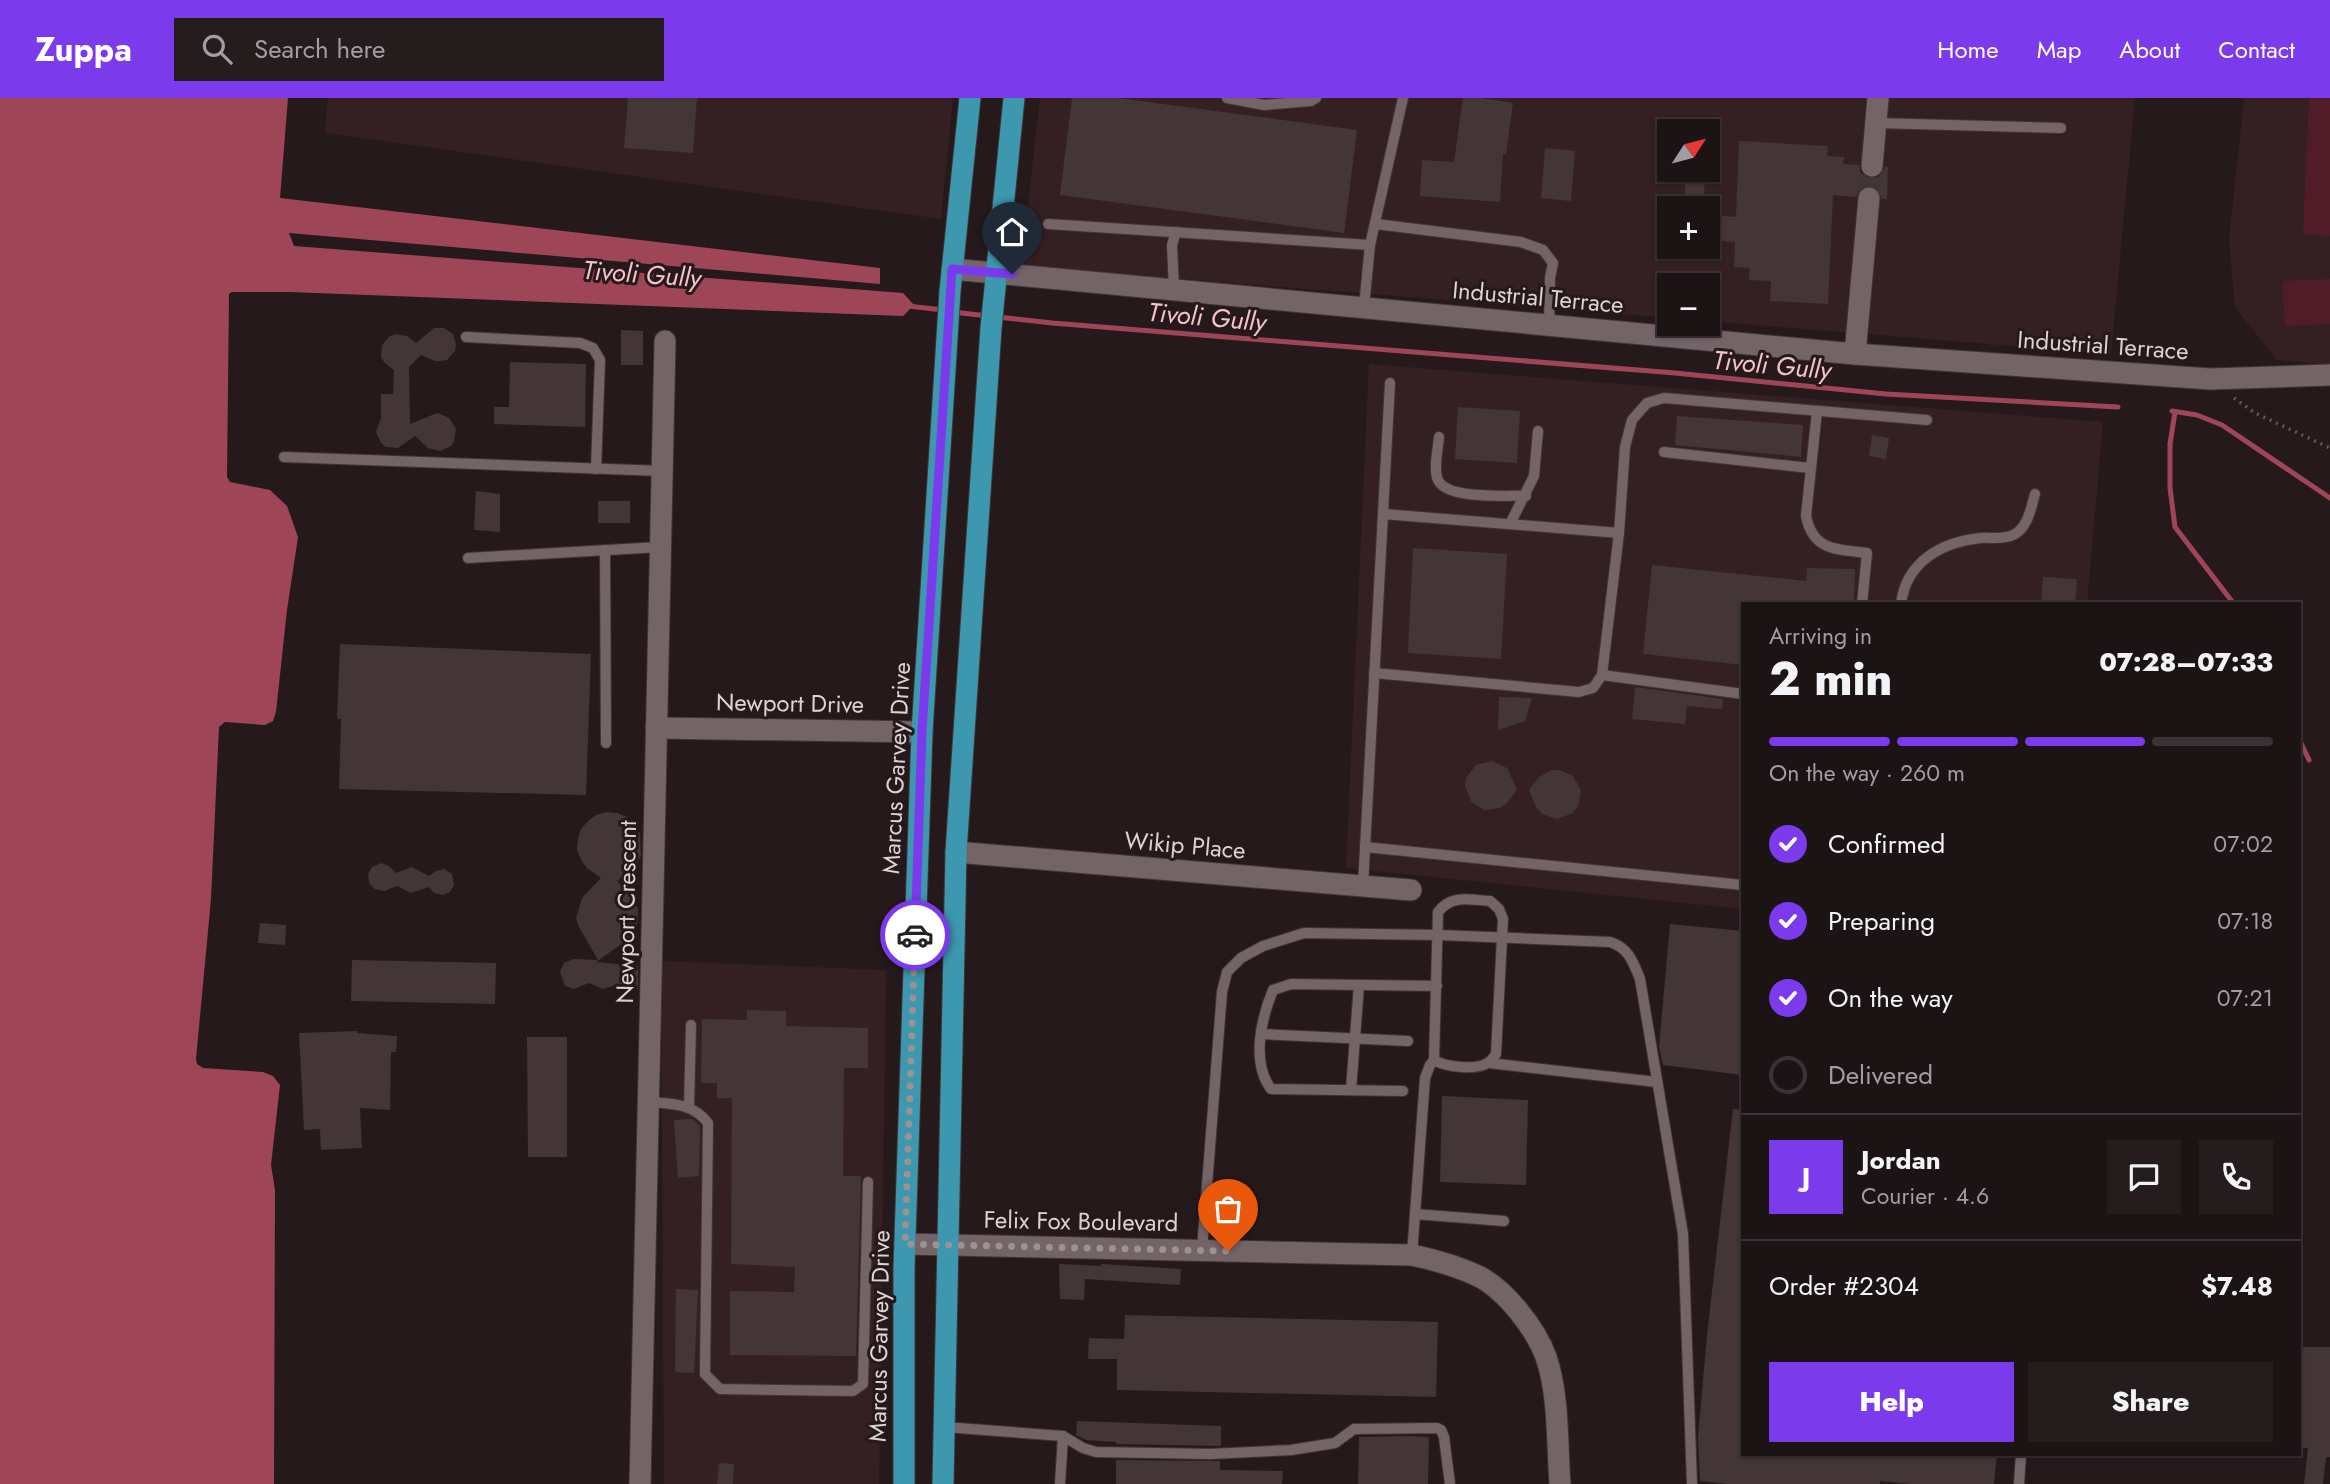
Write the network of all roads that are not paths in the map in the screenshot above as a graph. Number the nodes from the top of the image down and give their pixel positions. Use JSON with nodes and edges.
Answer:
{"nodes":[{"id":1,"x":970,"y":98,"type":"edge"},
{"id":2,"x":1014,"y":98,"type":"edge"},
{"id":3,"x":1227,"y":98,"type":"edge"},
{"id":4,"x":1316,"y":98,"type":"edge"},
{"id":5,"x":1403,"y":98,"type":"edge"},
{"id":6,"x":1878,"y":98,"type":"edge"},
{"id":7,"x":1876,"y":123,"type":"junction"},
{"id":8,"x":2061,"y":128,"type":"dead end"},
{"id":9,"x":1872,"y":166,"type":"tunnel mouth"},
{"id":10,"x":1869,"y":198,"type":"tunnel mouth"},
{"id":11,"x":1048,"y":224,"type":"dead end"},
{"id":12,"x":1376,"y":224,"type":"junction"},
{"id":13,"x":1176,"y":233,"type":"junction"},
{"id":14,"x":1370,"y":245,"type":"junction"},
{"id":15,"x":952,"y":269,"type":"junction"},
{"id":16,"x":996,"y":272,"type":"junction"},
{"id":17,"x":1174,"y":289,"type":"junction"},
{"id":18,"x":1364,"y":307,"type":"junction"},
{"id":19,"x":1549,"y":325,"type":"junction"},
{"id":20,"x":466,"y":337,"type":"dead end"},
{"id":21,"x":665,"y":341,"type":"dead end"},
{"id":22,"x":1855,"y":354,"type":"junction"},
{"id":23,"x":2330,"y":375,"type":"edge"},
{"id":24,"x":1390,"y":383,"type":"dead end"},
{"id":25,"x":1817,"y":411,"type":"junction"},
{"id":26,"x":1927,"y":421,"type":"dead end"},
{"id":27,"x":1538,"y":431,"type":"dead end"},
{"id":28,"x":1439,"y":437,"type":"dead end"},
{"id":29,"x":1664,"y":452,"type":"dead end"},
{"id":30,"x":284,"y":457,"type":"dead end"},
{"id":31,"x":1810,"y":468,"type":"junction"},
{"id":32,"x":596,"y":469,"type":"junction"},
{"id":33,"x":662,"y":471,"type":"junction"},
{"id":34,"x":2035,"y":494,"type":"dead end"},
{"id":35,"x":1526,"y":496,"type":"junction"},
{"id":36,"x":1383,"y":514,"type":"junction"},
{"id":37,"x":1510,"y":524,"type":"junction"},
{"id":38,"x":1619,"y":533,"type":"junction"},
{"id":39,"x":660,"y":547,"type":"junction"},
{"id":40,"x":605,"y":550,"type":"junction"},
{"id":41,"x":468,"y":558,"type":"dead end"},
{"id":42,"x":1862,"y":602,"type":"edge"},
{"id":43,"x":1901,"y":602,"type":"edge"},
{"id":44,"x":1374,"y":673,"type":"junction"},
{"id":45,"x":1602,"y":675,"type":"junction"},
{"id":46,"x":1741,"y":694,"type":"edge"},
{"id":47,"x":656,"y":728,"type":"junction"},
{"id":48,"x":922,"y":732,"type":"junction"},
{"id":49,"x":606,"y":743,"type":"dead end"},
{"id":50,"x":1365,"y":847,"type":"junction"},
{"id":51,"x":956,"y":852,"type":"junction"},
{"id":52,"x":1741,"y":885,"type":"edge"},
{"id":53,"x":1363,"y":886,"type":"junction"},
{"id":54,"x":1411,"y":890,"type":"dead end"},
{"id":55,"x":1438,"y":935,"type":"junction"},
{"id":56,"x":1502,"y":939,"type":"junction"},
{"id":57,"x":1359,"y":985,"type":"junction"},
{"id":58,"x":1437,"y":986,"type":"junction"},
{"id":59,"x":691,"y":1025,"type":"dead end"},
{"id":60,"x":1262,"y":1034,"type":"junction"},
{"id":61,"x":1355,"y":1038,"type":"junction"},
{"id":62,"x":1408,"y":1041,"type":"dead end"},
{"id":63,"x":1434,"y":1060,"type":"junction"},
{"id":64,"x":1489,"y":1062,"type":"junction"},
{"id":65,"x":1657,"y":1082,"type":"junction"},
{"id":66,"x":1351,"y":1090,"type":"junction"},
{"id":67,"x":1403,"y":1091,"type":"dead end"},
{"id":68,"x":648,"y":1102,"type":"junction"},
{"id":69,"x":689,"y":1107,"type":"junction"},
{"id":70,"x":868,"y":1182,"type":"dead end"},
{"id":71,"x":1415,"y":1214,"type":"junction"},
{"id":72,"x":1504,"y":1221,"type":"dead end"},
{"id":73,"x":905,"y":1244,"type":"junction"},
{"id":74,"x":948,"y":1244,"type":"junction"},
{"id":75,"x":1202,"y":1250,"type":"junction"},
{"id":76,"x":1412,"y":1255,"type":"junction"},
{"id":77,"x":944,"y":1427,"type":"junction"},
{"id":78,"x":1063,"y":1436,"type":"junction"},
{"id":79,"x":2021,"y":1456,"type":"edge"},
{"id":80,"x":640,"y":1484,"type":"edge"},
{"id":81,"x":904,"y":1484,"type":"edge"},
{"id":82,"x":943,"y":1484,"type":"edge"},
{"id":83,"x":1060,"y":1484,"type":"edge"},
{"id":84,"x":1450,"y":1484,"type":"edge"},
{"id":85,"x":1560,"y":1484,"type":"edge"},
{"id":86,"x":1692,"y":1484,"type":"edge"},
{"id":87,"x":2019,"y":1484,"type":"edge"}],
"edges":[{"from":1,"to":15,"type":"highway","name":"Marcus Garvey Drive"},
{"from":2,"to":16,"type":"highway"},
{"from":3,"to":4,"type":"lane"},
{"from":5,"to":12,"type":"lane"},
{"from":6,"to":7,"type":"street"},
{"from":7,"to":8,"type":"lane"},
{"from":7,"to":9,"type":"street"},
{"from":10,"to":22,"type":"street"},
{"from":11,"to":13,"type":"lane"},
{"from":12,"to":14,"type":"lane"},
{"from":12,"to":19,"type":"lane"},
{"from":13,"to":14,"type":"lane"},
{"from":13,"to":17,"type":"lane"},
{"from":14,"to":18,"type":"lane"},
{"from":15,"to":16,"type":"street","name":"Industrial Terrace"},
{"from":15,"to":48,"type":"highway","name":"Marcus Garvey Drive"},
{"from":16,"to":17,"type":"street","name":"Industrial Terrace"},
{"from":16,"to":51,"type":"highway"},
{"from":17,"to":18,"type":"street","name":"Industrial Terrace"},
{"from":18,"to":19,"type":"street","name":"Industrial Terrace"},
{"from":19,"to":22,"type":"street","name":"Industrial Terrace"},
{"from":20,"to":32,"type":"lane"},
{"from":21,"to":33,"type":"street","name":"Newport Crescent"},
{"from":22,"to":23,"type":"street","name":"Industrial Terrace"},
{"from":24,"to":36,"type":"lane"},
{"from":25,"to":26,"type":"lane"},
{"from":25,"to":31,"type":"lane"},
{"from":25,"to":38,"type":"lane"},
{"from":27,"to":35,"type":"lane"},
{"from":28,"to":35,"type":"lane"},
{"from":29,"to":31,"type":"lane"},
{"from":30,"to":32,"type":"lane"},
{"from":31,"to":42,"type":"lane"},
{"from":32,"to":33,"type":"lane"},
{"from":33,"to":39,"type":"street","name":"Newport Crescent"},
{"from":34,"to":43,"type":"lane"},
{"from":35,"to":37,"type":"lane"},
{"from":36,"to":37,"type":"lane"},
{"from":36,"to":44,"type":"lane"},
{"from":37,"to":38,"type":"lane"},
{"from":38,"to":45,"type":"lane"},
{"from":39,"to":40,"type":"lane"},
{"from":39,"to":47,"type":"street","name":"Newport Crescent"},
{"from":40,"to":41,"type":"lane"},
{"from":40,"to":49,"type":"lane"},
{"from":44,"to":45,"type":"lane"},
{"from":44,"to":50,"type":"lane"},
{"from":45,"to":46,"type":"lane"},
{"from":47,"to":48,"type":"street","name":"Newport Drive"},
{"from":47,"to":68,"type":"street","name":"Newport Crescent"},
{"from":48,"to":73,"type":"highway","name":"Marcus Garvey Drive"},
{"from":50,"to":52,"type":"lane"},
{"from":50,"to":53,"type":"lane"},
{"from":51,"to":53,"type":"street","name":"Wikip Place"},
{"from":51,"to":74,"type":"highway"},
{"from":53,"to":54,"type":"street","name":"Wikip Place"},
{"from":55,"to":56,"type":"lane"},
{"from":55,"to":56,"type":"lane"},
{"from":55,"to":58,"type":"lane"},
{"from":55,"to":75,"type":"lane"},
{"from":56,"to":64,"type":"lane"},
{"from":56,"to":65,"type":"lane"},
{"from":57,"to":58,"type":"lane"},
{"from":57,"to":60,"type":"lane"},
{"from":57,"to":61,"type":"lane"},
{"from":58,"to":63,"type":"lane"},
{"from":59,"to":69,"type":"lane"},
{"from":60,"to":61,"type":"lane"},
{"from":60,"to":66,"type":"lane"},
{"from":61,"to":62,"type":"lane"},
{"from":61,"to":66,"type":"lane"},
{"from":63,"to":64,"type":"lane"},
{"from":63,"to":71,"type":"lane"},
{"from":64,"to":65,"type":"lane"},
{"from":65,"to":86,"type":"lane"},
{"from":66,"to":67,"type":"lane"},
{"from":68,"to":69,"type":"lane"},
{"from":68,"to":80,"type":"street","name":"Newport Crescent"},
{"from":69,"to":70,"type":"lane"},
{"from":71,"to":72,"type":"lane"},
{"from":71,"to":76,"type":"lane"},
{"from":73,"to":74,"type":"street","name":"Felix Fox Boulevard"},
{"from":73,"to":81,"type":"highway","name":"Marcus Garvey Drive"},
{"from":74,"to":75,"type":"street","name":"Felix Fox Boulevard"},
{"from":74,"to":77,"type":"highway"},
{"from":75,"to":76,"type":"street","name":"Felix Fox Boulevard"},
{"from":76,"to":85,"type":"street","name":"Felix Fox Boulevard"},
{"from":77,"to":78,"type":"lane"},
{"from":77,"to":82,"type":"highway"},
{"from":78,"to":83,"type":"lane"},
{"from":78,"to":84,"type":"lane"},
{"from":79,"to":87,"type":"lane"}]}
